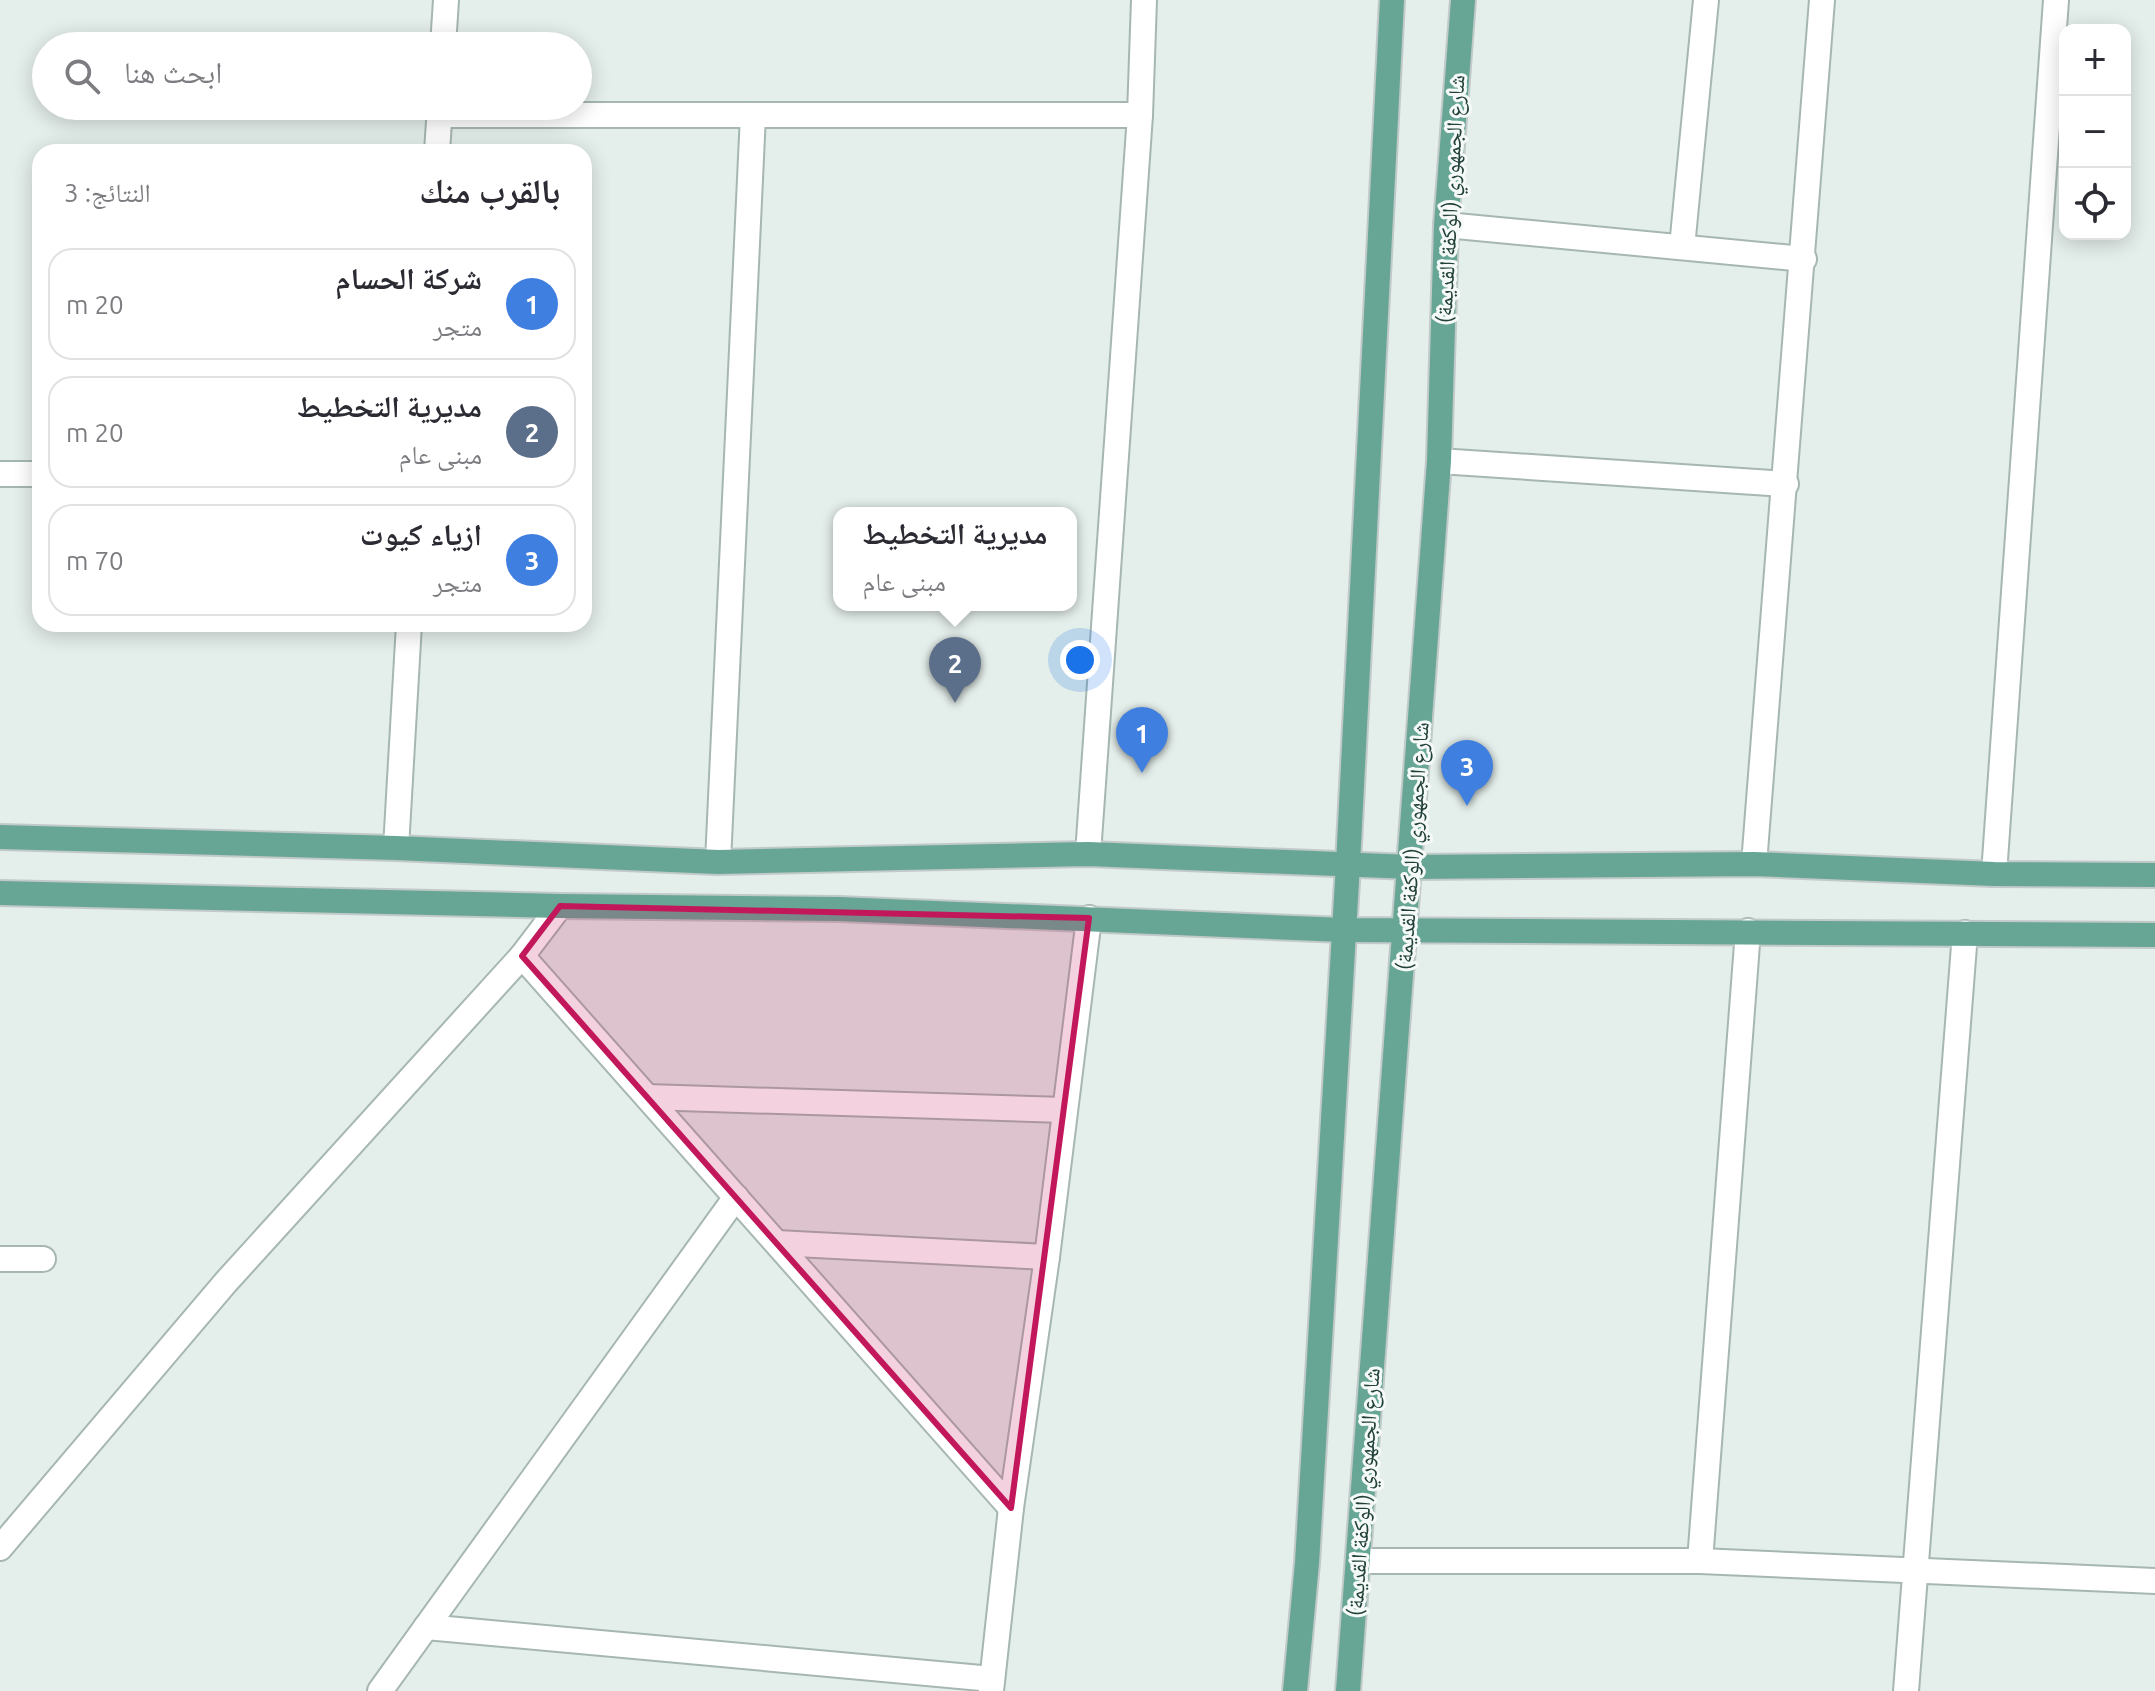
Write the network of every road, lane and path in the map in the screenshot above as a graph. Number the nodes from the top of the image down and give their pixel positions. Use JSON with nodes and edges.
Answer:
{"nodes":[{"id":1,"x":446,"y":0,"type":"edge"},
{"id":2,"x":1144,"y":0,"type":"edge"},
{"id":3,"x":1392,"y":0,"type":"edge"},
{"id":4,"x":1463,"y":0,"type":"edge"},
{"id":5,"x":1706,"y":0,"type":"edge"},
{"id":6,"x":1822,"y":0,"type":"edge"},
{"id":7,"x":2056,"y":0,"type":"edge"},
{"id":8,"x":444,"y":32,"type":"edge"},
{"id":9,"x":592,"y":113,"type":"edge"},
{"id":10,"x":753,"y":115,"type":"junction"},
{"id":11,"x":1140,"y":115,"type":"junction"},
{"id":12,"x":439,"y":120,"type":"edge"},
{"id":13,"x":438,"y":144,"type":"edge"},
{"id":14,"x":1446,"y":225,"type":"junction"},
{"id":15,"x":1682,"y":247,"type":"junction"},
{"id":16,"x":1804,"y":259,"type":"junction"},
{"id":17,"x":1439,"y":461,"type":"junction"},
{"id":18,"x":0,"y":474,"type":"edge"},
{"id":19,"x":32,"y":474,"type":"edge"},
{"id":20,"x":1786,"y":484,"type":"junction"},
{"id":21,"x":409,"y":632,"type":"edge"},
{"id":22,"x":0,"y":837,"type":"edge"},
{"id":23,"x":396,"y":848,"type":"junction"},
{"id":24,"x":1088,"y":854,"type":"junction"},
{"id":25,"x":718,"y":862,"type":"junction"},
{"id":26,"x":1348,"y":864,"type":"junction"},
{"id":27,"x":1754,"y":864,"type":"junction"},
{"id":28,"x":1410,"y":867,"type":"junction"},
{"id":29,"x":1994,"y":874,"type":"junction"},
{"id":30,"x":2155,"y":875,"type":"edge"},
{"id":31,"x":0,"y":893,"type":"edge"},
{"id":32,"x":560,"y":906,"type":"junction"},
{"id":33,"x":1089,"y":918,"type":"junction"},
{"id":34,"x":1407,"y":928,"type":"junction"},
{"id":35,"x":1344,"y":930,"type":"junction"},
{"id":36,"x":1748,"y":931,"type":"junction"},
{"id":37,"x":1965,"y":933,"type":"junction"},
{"id":38,"x":2155,"y":935,"type":"edge"},
{"id":39,"x":522,"y":956,"type":"junction"},
{"id":40,"x":647,"y":1097,"type":"junction"},
{"id":41,"x":1064,"y":1110,"type":"junction"},
{"id":42,"x":736,"y":1197,"type":"junction"},
{"id":43,"x":777,"y":1243,"type":"junction"},
{"id":44,"x":1047,"y":1257,"type":"junction"},
{"id":45,"x":0,"y":1259,"type":"edge"},
{"id":46,"x":43,"y":1259,"type":"dead end"},
{"id":47,"x":1011,"y":1508,"type":"junction"},
{"id":48,"x":0,"y":1548,"type":"edge"},
{"id":49,"x":1358,"y":1561,"type":"junction"},
{"id":50,"x":1700,"y":1561,"type":"junction"},
{"id":51,"x":1915,"y":1571,"type":"junction"},
{"id":52,"x":2155,"y":1581,"type":"edge"},
{"id":53,"x":426,"y":1627,"type":"junction"},
{"id":54,"x":992,"y":1685,"type":"edge"},
{"id":55,"x":380,"y":1691,"type":"edge"},
{"id":56,"x":1295,"y":1691,"type":"edge"},
{"id":57,"x":1348,"y":1691,"type":"edge"},
{"id":58,"x":1906,"y":1691,"type":"edge"}],
"edges":[{"from":1,"to":8,"type":"street"},
{"from":2,"to":11,"type":"street"},
{"from":3,"to":26,"type":"main road"},
{"from":4,"to":14,"type":"main road","name":"شارع الجمهوري (الوكفة القديمة)"},
{"from":5,"to":15,"type":"street"},
{"from":6,"to":16,"type":"street"},
{"from":7,"to":29,"type":"street"},
{"from":9,"to":10,"type":"street"},
{"from":10,"to":11,"type":"street"},
{"from":10,"to":25,"type":"street"},
{"from":11,"to":24,"type":"street"},
{"from":12,"to":13,"type":"street"},
{"from":14,"to":15,"type":"street"},
{"from":14,"to":17,"type":"main road","name":"شارع الجمهوري (الوكفة القديمة)"},
{"from":15,"to":16,"type":"street"},
{"from":16,"to":20,"type":"street"},
{"from":17,"to":20,"type":"street"},
{"from":17,"to":28,"type":"main road","name":"شارع الجمهوري (الوكفة القديمة)"},
{"from":18,"to":19,"type":"street"},
{"from":20,"to":27,"type":"street"},
{"from":21,"to":23,"type":"street"},
{"from":22,"to":23,"type":"main road"},
{"from":23,"to":25,"type":"main road"},
{"from":24,"to":25,"type":"main road"},
{"from":24,"to":26,"type":"main road"},
{"from":26,"to":28,"type":"main road"},
{"from":26,"to":35,"type":"main road"},
{"from":27,"to":28,"type":"main road"},
{"from":27,"to":29,"type":"main road"},
{"from":28,"to":34,"type":"main road","name":"شارع الجمهوري (الوكفة القديمة)"},
{"from":29,"to":30,"type":"main road"},
{"from":31,"to":32,"type":"main road"},
{"from":32,"to":33,"type":"main road"},
{"from":32,"to":39,"type":"street"},
{"from":33,"to":35,"type":"main road"},
{"from":33,"to":41,"type":"street"},
{"from":34,"to":35,"type":"main road"},
{"from":34,"to":36,"type":"main road"},
{"from":34,"to":49,"type":"main road","name":"شارع الجمهوري (الوكفة القديمة)"},
{"from":35,"to":56,"type":"main road"},
{"from":36,"to":37,"type":"main road"},
{"from":36,"to":50,"type":"street"},
{"from":37,"to":38,"type":"main road"},
{"from":37,"to":51,"type":"street"},
{"from":39,"to":40,"type":"street"},
{"from":39,"to":48,"type":"street"},
{"from":40,"to":41,"type":"street"},
{"from":40,"to":42,"type":"street"},
{"from":41,"to":44,"type":"street"},
{"from":42,"to":43,"type":"street"},
{"from":42,"to":53,"type":"street"},
{"from":43,"to":44,"type":"street"},
{"from":43,"to":47,"type":"street"},
{"from":44,"to":47,"type":"street"},
{"from":45,"to":46,"type":"street"},
{"from":47,"to":54,"type":"street"},
{"from":49,"to":50,"type":"street"},
{"from":49,"to":57,"type":"main road","name":"شارع الجمهوري (الوكفة القديمة)"},
{"from":50,"to":51,"type":"street"},
{"from":51,"to":52,"type":"street"},
{"from":51,"to":58,"type":"street"},
{"from":53,"to":54,"type":"street"},
{"from":53,"to":55,"type":"street"}]}
